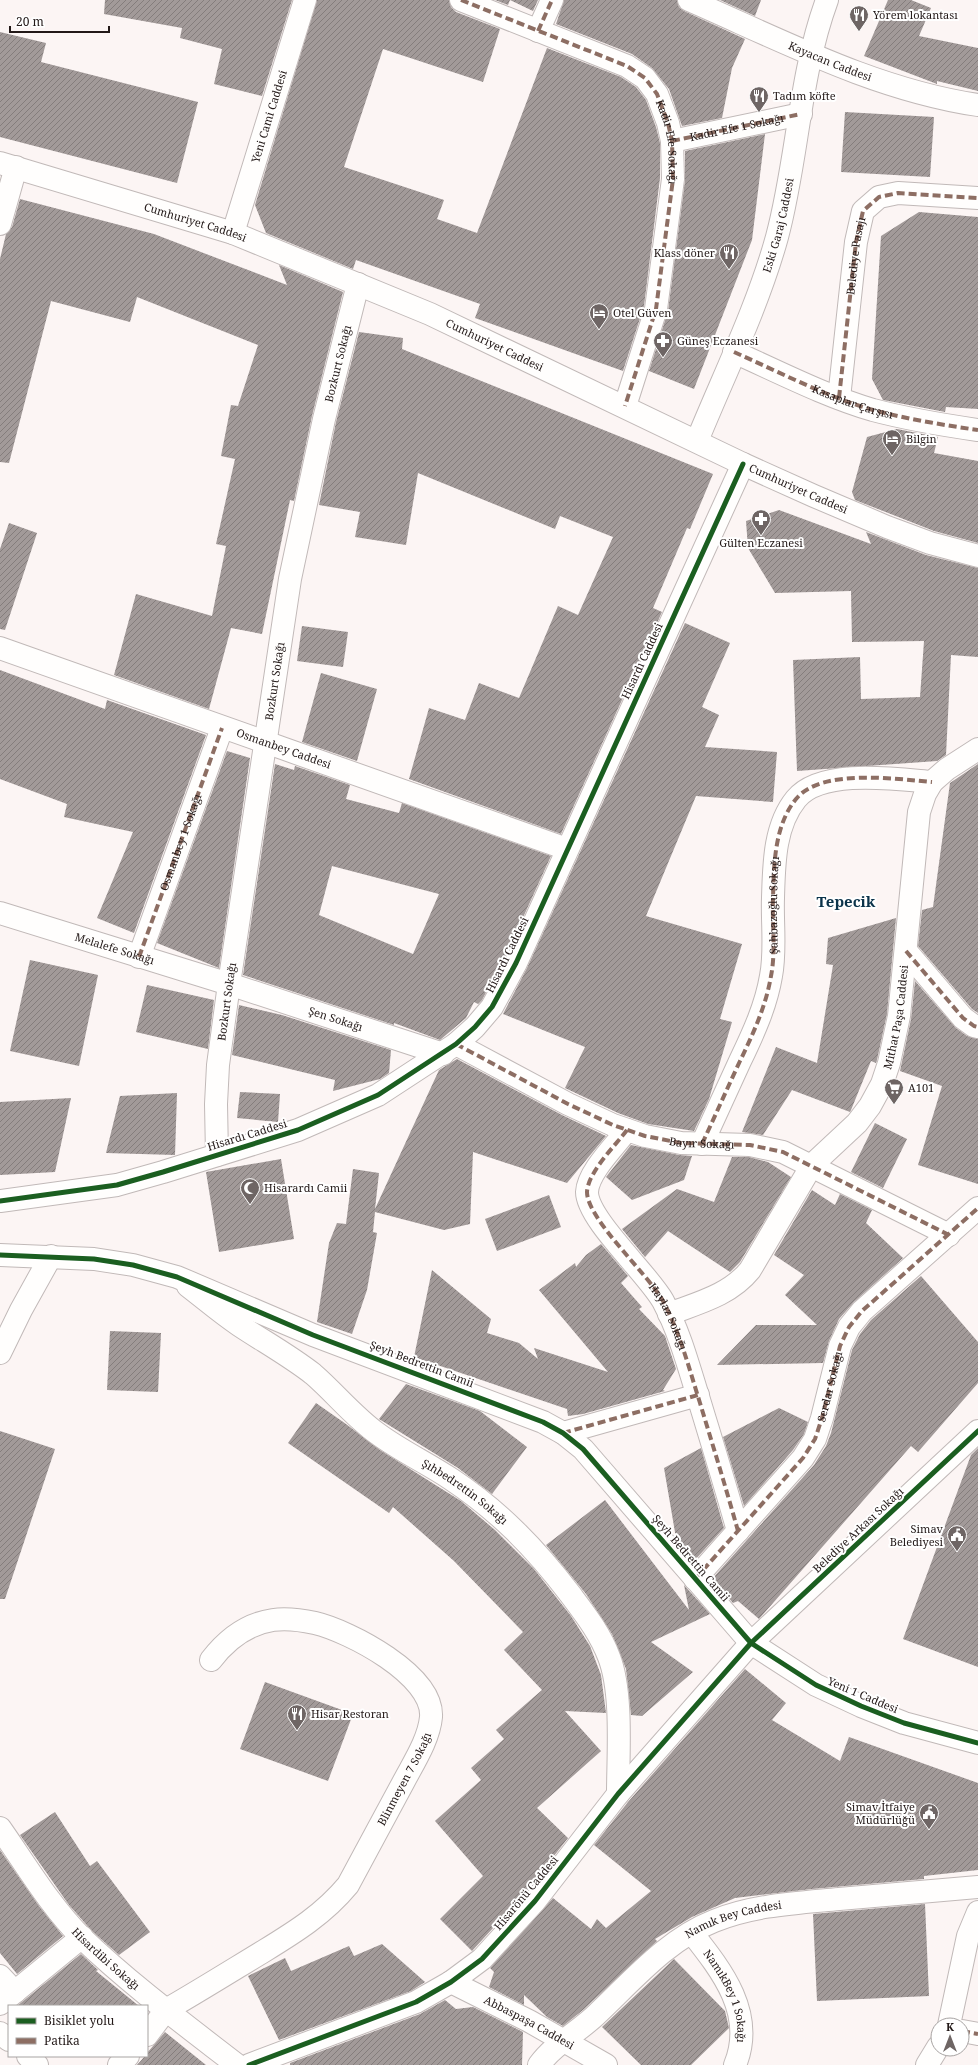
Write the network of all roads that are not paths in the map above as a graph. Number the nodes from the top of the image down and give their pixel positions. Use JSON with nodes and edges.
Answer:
{"nodes":[{"id":1,"x":305,"y":0,"type":"edge"},
{"id":2,"x":461,"y":0,"type":"edge"},
{"id":3,"x":552,"y":0,"type":"edge"},
{"id":4,"x":689,"y":0,"type":"edge"},
{"id":5,"x":827,"y":0,"type":"edge"},
{"id":6,"x":538,"y":31,"type":"junction"},
{"id":7,"x":811,"y":53,"type":"junction"},
{"id":8,"x":978,"y":105,"type":"edge"},
{"id":9,"x":801,"y":114,"type":"junction"},
{"id":10,"x":672,"y":141,"type":"junction"},
{"id":11,"x":8,"y":165,"type":"edge"},
{"id":12,"x":978,"y":198,"type":"edge"},
{"id":13,"x":0,"y":224,"type":"edge"},
{"id":14,"x":233,"y":233,"type":"junction"},
{"id":15,"x":358,"y":284,"type":"junction"},
{"id":16,"x":734,"y":352,"type":"junction"},
{"id":17,"x":839,"y":398,"type":"junction"},
{"id":18,"x":625,"y":406,"type":"junction"},
{"id":19,"x":978,"y":430,"type":"edge"},
{"id":20,"x":697,"y":441,"type":"junction"},
{"id":21,"x":744,"y":464,"type":"junction"},
{"id":22,"x":978,"y":556,"type":"edge"},
{"id":23,"x":0,"y":648,"type":"edge"},
{"id":24,"x":222,"y":728,"type":"junction"},
{"id":25,"x":264,"y":743,"type":"junction"},
{"id":26,"x":978,"y":749,"type":"edge"},
{"id":27,"x":932,"y":782,"type":"junction"},
{"id":28,"x":567,"y":849,"type":"junction"},
{"id":29,"x":0,"y":913,"type":"edge"},
{"id":30,"x":906,"y":951,"type":"junction"},
{"id":31,"x":139,"y":957,"type":"junction"},
{"id":32,"x":229,"y":984,"type":"junction"},
{"id":33,"x":978,"y":1027,"type":"edge"},
{"id":34,"x":450,"y":1049,"type":"junction"},
{"id":35,"x":627,"y":1130,"type":"junction"},
{"id":36,"x":702,"y":1144,"type":"junction"},
{"id":37,"x":217,"y":1155,"type":"junction"},
{"id":38,"x":812,"y":1165,"type":"junction"},
{"id":39,"x":0,"y":1201,"type":"edge"},
{"id":40,"x":978,"y":1208,"type":"edge"},
{"id":41,"x":948,"y":1235,"type":"junction"},
{"id":42,"x":0,"y":1255,"type":"edge"},
{"id":43,"x":51,"y":1256,"type":"junction"},
{"id":44,"x":177,"y":1277,"type":"junction"},
{"id":45,"x":669,"y":1314,"type":"junction"},
{"id":46,"x":0,"y":1353,"type":"edge"},
{"id":47,"x":698,"y":1395,"type":"junction"},
{"id":48,"x":978,"y":1431,"type":"edge"},
{"id":49,"x":563,"y":1433,"type":"junction"},
{"id":50,"x":738,"y":1531,"type":"junction"},
{"id":51,"x":695,"y":1579,"type":"junction"},
{"id":52,"x":751,"y":1643,"type":"junction"},
{"id":53,"x":211,"y":1660,"type":"dead end"},
{"id":54,"x":978,"y":1743,"type":"edge"},
{"id":55,"x":618,"y":1794,"type":"junction"},
{"id":56,"x":0,"y":1828,"type":"edge"},
{"id":57,"x":978,"y":1887,"type":"edge"},
{"id":58,"x":978,"y":1912,"type":"edge"},
{"id":59,"x":692,"y":1933,"type":"junction"},
{"id":60,"x":82,"y":1937,"type":"junction"},
{"id":61,"x":0,"y":1976,"type":"edge"},
{"id":62,"x":451,"y":1982,"type":"junction"},
{"id":63,"x":8,"y":1998,"type":"edge"},
{"id":64,"x":166,"y":2010,"type":"junction"},
{"id":65,"x":951,"y":2017,"type":"edge"},
{"id":66,"x":0,"y":2033,"type":"edge"},
{"id":67,"x":148,"y":2034,"type":"edge"},
{"id":68,"x":8,"y":2039,"type":"edge"},
{"id":69,"x":564,"y":2042,"type":"junction"},
{"id":70,"x":29,"y":2057,"type":"edge"},
{"id":71,"x":127,"y":2057,"type":"edge"},
{"id":72,"x":37,"y":2065,"type":"edge"},
{"id":73,"x":119,"y":2065,"type":"edge"},
{"id":74,"x":237,"y":2065,"type":"edge"},
{"id":75,"x":249,"y":2065,"type":"edge"},
{"id":76,"x":539,"y":2065,"type":"edge"},
{"id":77,"x":606,"y":2065,"type":"edge"},
{"id":78,"x":735,"y":2065,"type":"edge"}],
"edges":[{"from":1,"to":14,"type":"street","name":"Yeni Cami Caddesi"},
{"from":2,"to":6,"type":"street","name":"Kadir Efe Sokağı"},
{"from":3,"to":6,"type":"street"},
{"from":4,"to":7,"type":"street","name":"Kayacan Caddesi"},
{"from":5,"to":7,"type":"street","name":"Eski Garaj Caddesi"},
{"from":6,"to":10,"type":"street","name":"Kadir Efe Sokağı"},
{"from":7,"to":8,"type":"street","name":"Kayacan Caddesi"},
{"from":7,"to":9,"type":"street","name":"Eski Garaj Caddesi"},
{"from":9,"to":10,"type":"street","name":"Kadir Efe 1 Sokağı"},
{"from":9,"to":16,"type":"street","name":"Eski Garaj Caddesi"},
{"from":10,"to":18,"type":"street","name":"Kadir Efe Sokağı"},
{"from":11,"to":13,"type":"street"},
{"from":11,"to":14,"type":"street","name":"Cumhuriyet Caddesi"},
{"from":12,"to":17,"type":"street","name":"Belediye Pasajı"},
{"from":14,"to":15,"type":"street","name":"Cumhuriyet Caddesi"},
{"from":15,"to":18,"type":"street","name":"Cumhuriyet Caddesi"},
{"from":15,"to":25,"type":"street","name":"Bozkurt Sokağı"},
{"from":16,"to":17,"type":"street","name":"Kasaplar Çarşısı"},
{"from":16,"to":20,"type":"street","name":"Eski Garaj Caddesi"},
{"from":17,"to":19,"type":"street","name":"Kasaplar Çarşısı"},
{"from":18,"to":20,"type":"street","name":"Cumhuriyet Caddesi"},
{"from":20,"to":21,"type":"street","name":"Cumhuriyet Caddesi"},
{"from":21,"to":22,"type":"street","name":"Cumhuriyet Caddesi"},
{"from":21,"to":28,"type":"street","name":"Hisardı Caddesi"},
{"from":23,"to":24,"type":"street","name":"Osmanbey Caddesi"},
{"from":24,"to":25,"type":"street","name":"Osmanbey Caddesi"},
{"from":24,"to":31,"type":"street","name":"Osmanbey 1 Sokağı"},
{"from":25,"to":28,"type":"street","name":"Osmanbey Caddesi"},
{"from":25,"to":32,"type":"street","name":"Bozkurt Sokağı"},
{"from":26,"to":27,"type":"street","name":"Mithat Paşa Caddesi"},
{"from":27,"to":30,"type":"street","name":"Mithat Paşa Caddesi"},
{"from":27,"to":36,"type":"street","name":"Şahbazoğlu Sokağı"},
{"from":28,"to":34,"type":"street","name":"Hisardı Caddesi"},
{"from":29,"to":31,"type":"street","name":"Melalefe Sokağı"},
{"from":30,"to":33,"type":"street"},
{"from":30,"to":38,"type":"street","name":"Mithat Paşa Caddesi"},
{"from":31,"to":32,"type":"street","name":"Melalefe Sokağı"},
{"from":32,"to":34,"type":"street","name":"Şen Sokağı"},
{"from":32,"to":37,"type":"street","name":"Bozkurt Sokağı"},
{"from":34,"to":35,"type":"street","name":"Bayır Sokağı"},
{"from":34,"to":37,"type":"street","name":"Hisardı Caddesi"},
{"from":35,"to":36,"type":"street","name":"Bayır Sokağı"},
{"from":35,"to":45,"type":"street","name":"Haylaz Sokağı"},
{"from":36,"to":38,"type":"street","name":"Bayır Sokağı"},
{"from":37,"to":39,"type":"street","name":"Hisardı Caddesi"},
{"from":38,"to":41,"type":"street","name":"Bayır Sokağı"},
{"from":38,"to":45,"type":"street","name":"Mithat Paşa Caddesi"},
{"from":40,"to":41,"type":"street","name":"Serdar Sokağı"},
{"from":41,"to":50,"type":"street","name":"Serdar Sokağı"},
{"from":42,"to":43,"type":"street","name":"Şeyh Bedrettin Camii"},
{"from":43,"to":44,"type":"street","name":"Şeyh Bedrettin Camii"},
{"from":43,"to":46,"type":"street"},
{"from":44,"to":49,"type":"street","name":"Şeyh Bedrettin Camii"},
{"from":44,"to":55,"type":"street","name":"Şıhbedrettin Sokağı"},
{"from":45,"to":47,"type":"street","name":"Haylaz Sokağı"},
{"from":47,"to":49,"type":"street"},
{"from":47,"to":50,"type":"street","name":"Haylaz Sokağı"},
{"from":48,"to":52,"type":"street","name":"Belediye Arkası Sokağı"},
{"from":49,"to":51,"type":"street","name":"Şeyh Bedrettin Camii"},
{"from":50,"to":51,"type":"street","name":"Serdar Sokağı"},
{"from":51,"to":52,"type":"street","name":"Şeyh Bedrettin Camii"},
{"from":52,"to":54,"type":"street","name":"Yeni 1 Caddesi"},
{"from":52,"to":55,"type":"street","name":"Hisarönü Caddesi"},
{"from":53,"to":64,"type":"street","name":"Blinmeyen 7 Sokağı"},
{"from":55,"to":62,"type":"street","name":"Hisarönü Caddesi"},
{"from":56,"to":60,"type":"street","name":"Hisardibi Sokağı"},
{"from":57,"to":59,"type":"street","name":"Namık Bey Caddesi"},
{"from":58,"to":65,"type":"street"},
{"from":59,"to":69,"type":"street","name":"Namık Bey Caddesi"},
{"from":59,"to":78,"type":"street","name":"NamıkBey 1 Sokağı"},
{"from":60,"to":63,"type":"street"},
{"from":60,"to":64,"type":"street","name":"Hisardibi Sokağı"},
{"from":61,"to":63,"type":"street"},
{"from":62,"to":69,"type":"street","name":"Abbaspaşa Caddesi"},
{"from":62,"to":75,"type":"street","name":"Hisarönü Caddesi"},
{"from":64,"to":67,"type":"street"},
{"from":64,"to":74,"type":"street","name":"Hisardibi Sokağı"},
{"from":66,"to":68,"type":"street"},
{"from":69,"to":76,"type":"street","name":"Namık Bey Caddesi"},
{"from":69,"to":77,"type":"street","name":"Abbaspaşa Caddesi"},
{"from":70,"to":72,"type":"street"},
{"from":71,"to":73,"type":"street"}]}
